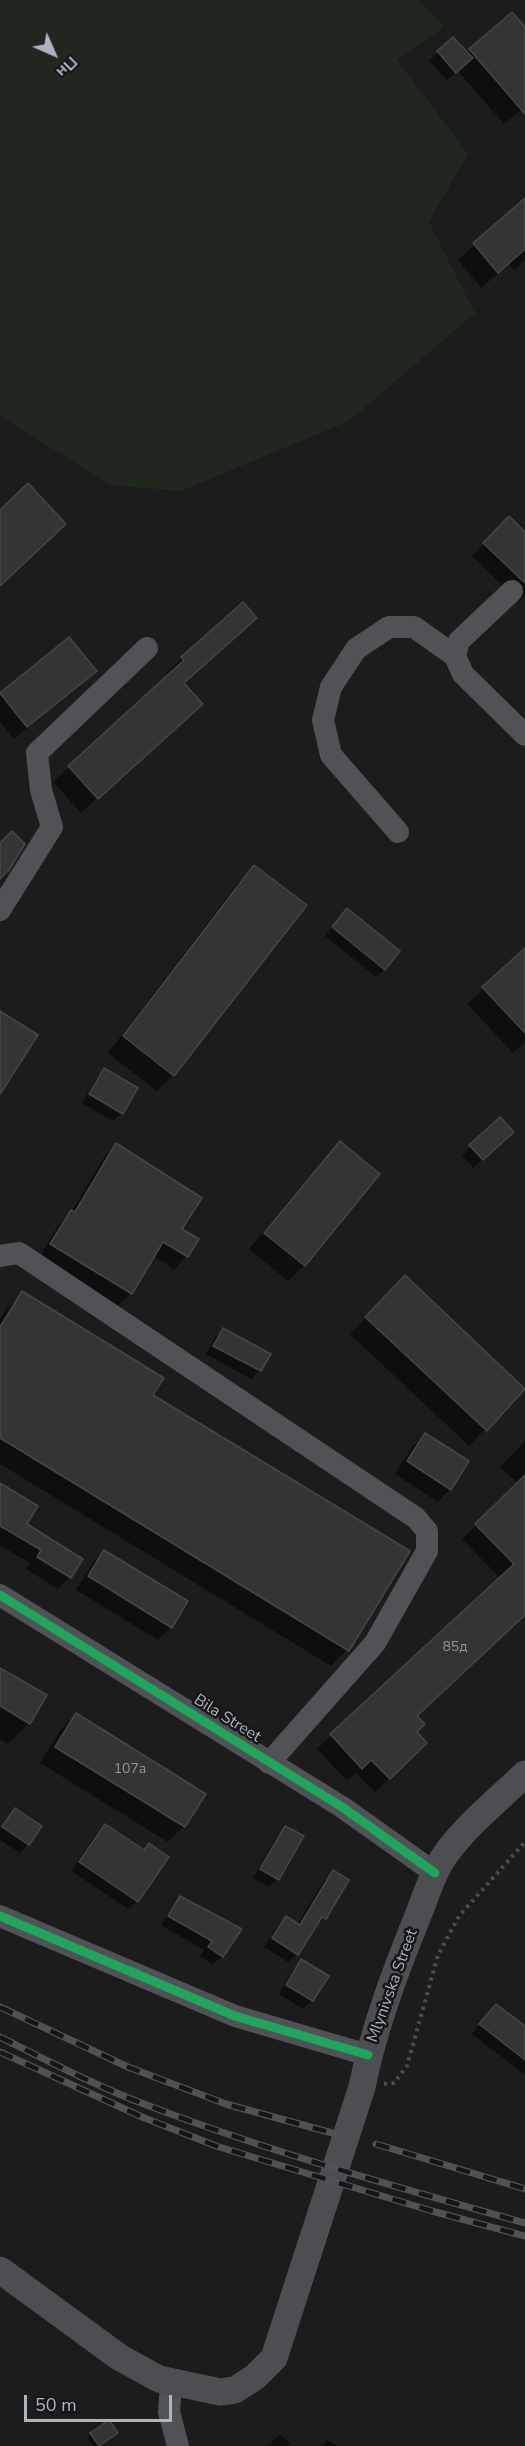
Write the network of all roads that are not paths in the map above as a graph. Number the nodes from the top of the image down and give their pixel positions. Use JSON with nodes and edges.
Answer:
{"nodes":[{"id":1,"x":512,"y":591,"type":"dead end"},
{"id":2,"x":147,"y":648,"type":"dead end"},
{"id":3,"x":455,"y":656,"type":"junction"},
{"id":4,"x":525,"y":735,"type":"edge"},
{"id":5,"x":398,"y":832,"type":"dead end"},
{"id":6,"x":0,"y":910,"type":"edge"},
{"id":7,"x":0,"y":1256,"type":"edge"},
{"id":8,"x":0,"y":1595,"type":"edge"},
{"id":9,"x":269,"y":1763,"type":"junction"},
{"id":10,"x":525,"y":1774,"type":"edge"},
{"id":11,"x":435,"y":1873,"type":"junction"},
{"id":12,"x":0,"y":1916,"type":"edge"},
{"id":13,"x":368,"y":2055,"type":"junction"},
{"id":14,"x":0,"y":2270,"type":"edge"},
{"id":15,"x":171,"y":2382,"type":"junction"},
{"id":16,"x":178,"y":2446,"type":"edge"}],
"edges":[{"from":1,"to":3,"type":"street"},
{"from":2,"to":6,"type":"street"},
{"from":3,"to":4,"type":"street"},
{"from":3,"to":5,"type":"street"},
{"from":7,"to":9,"type":"street"},
{"from":8,"to":9,"type":"street","name":"Bila Street"},
{"from":9,"to":11,"type":"street","name":"Bila Street"},
{"from":10,"to":11,"type":"main road","name":"Mlynivska Street"},
{"from":11,"to":13,"type":"main road","name":"Mlynivska Street"},
{"from":12,"to":13,"type":"street"},
{"from":13,"to":15,"type":"main road","name":"Mlynivska Street"},
{"from":14,"to":15,"type":"main road","name":"Mlynivska Street"},
{"from":15,"to":16,"type":"street"}]}
